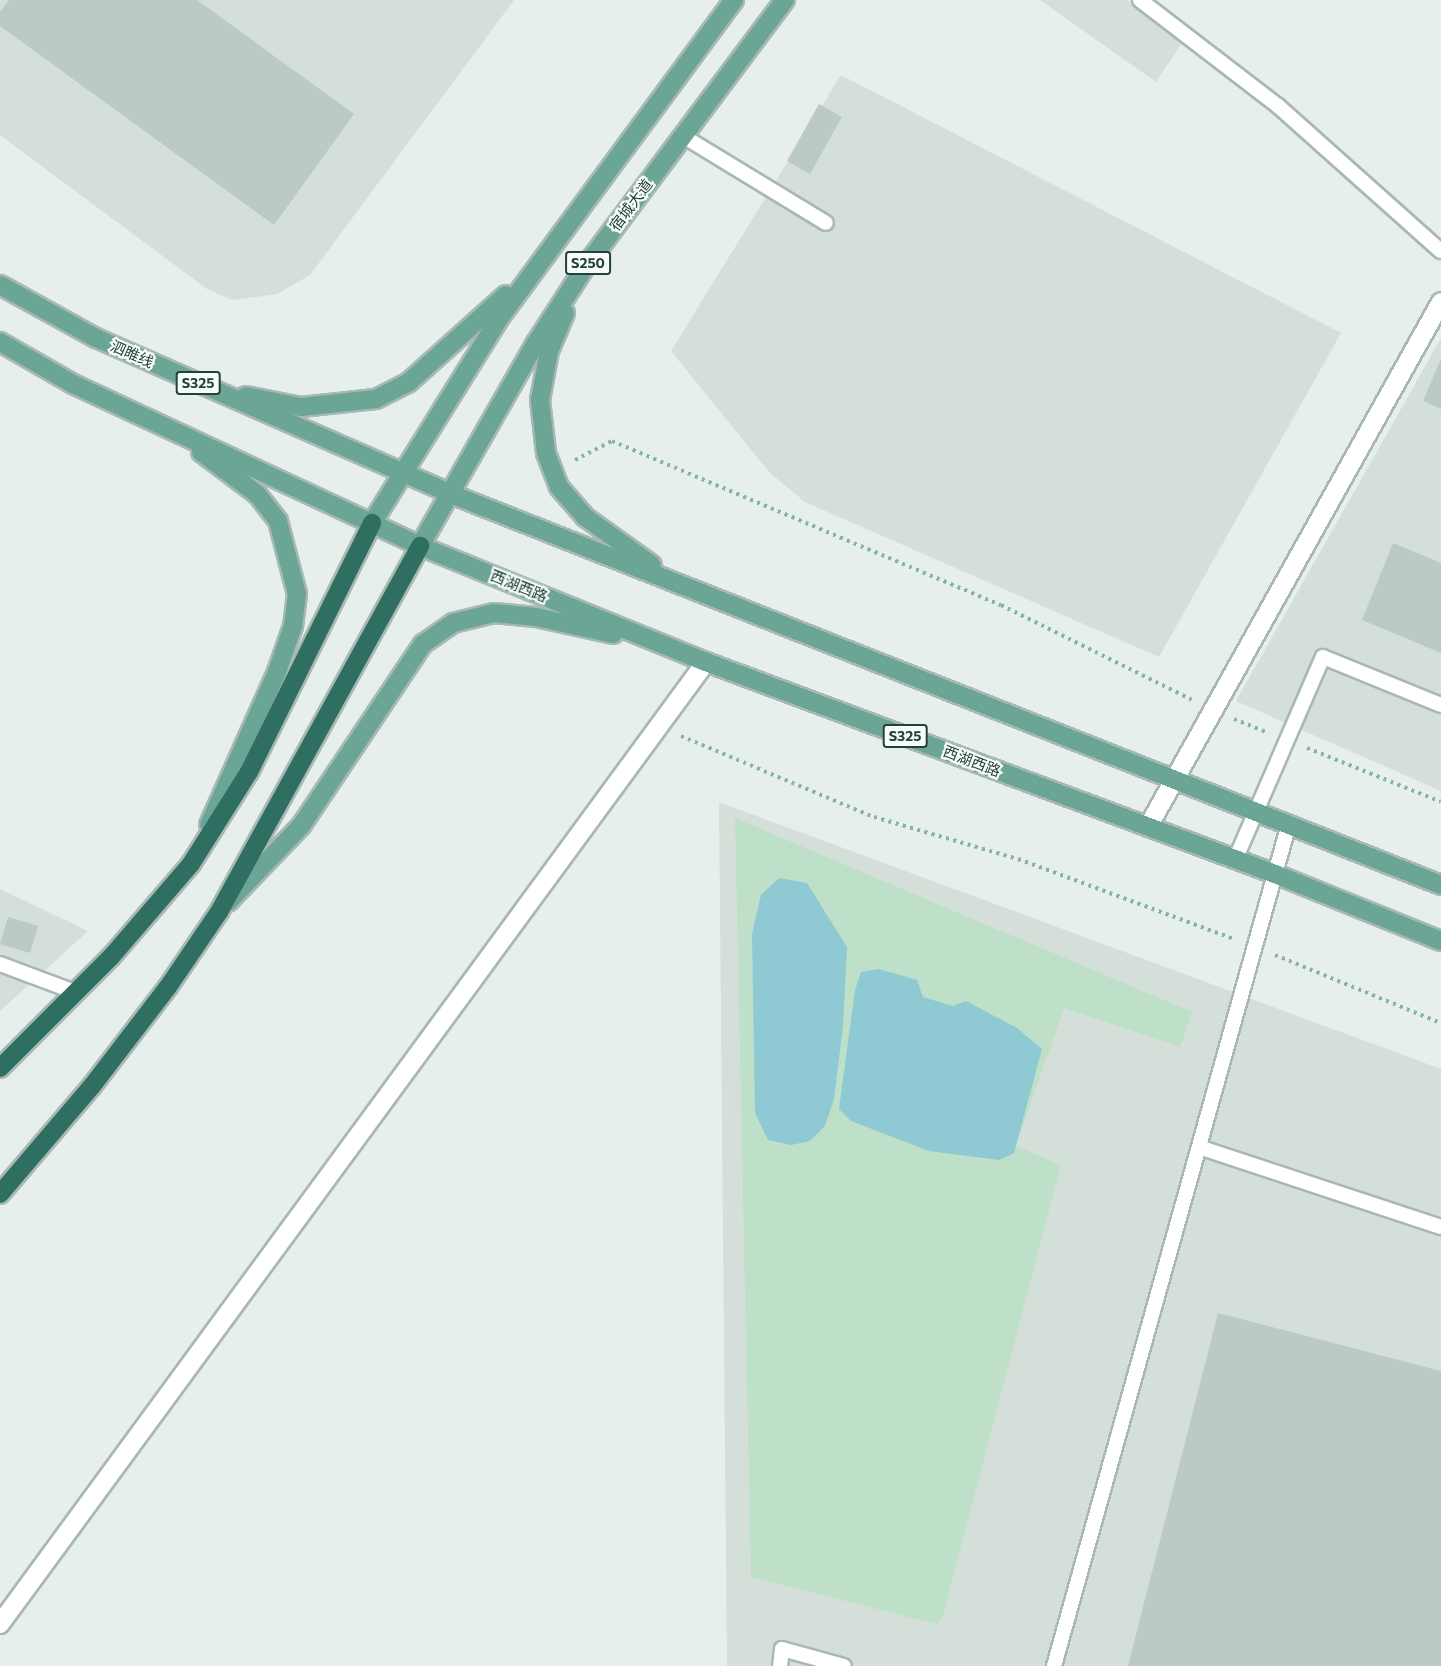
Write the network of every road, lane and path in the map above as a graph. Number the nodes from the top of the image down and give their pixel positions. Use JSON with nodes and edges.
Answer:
{"nodes":[{"id":1,"x":734,"y":0,"type":"edge"},
{"id":2,"x":785,"y":0,"type":"edge"},
{"id":3,"x":1140,"y":0,"type":"edge"},
{"id":4,"x":683,"y":136,"type":"junction"},
{"id":5,"x":826,"y":223,"type":"dead end"},
{"id":6,"x":555,"y":243,"type":"junction"},
{"id":7,"x":1441,"y":251,"type":"edge"},
{"id":8,"x":585,"y":267,"type":"junction"},
{"id":9,"x":0,"y":285,"type":"edge"},
{"id":10,"x":1441,"y":302,"type":"edge"},
{"id":11,"x":0,"y":342,"type":"edge"},
{"id":12,"x":209,"y":388,"type":"junction"},
{"id":13,"x":166,"y":427,"type":"junction"},
{"id":14,"x":553,"y":471,"type":"junction"},
{"id":15,"x":400,"y":472,"type":"junction"},
{"id":16,"x":451,"y":494,"type":"junction"},
{"id":17,"x":372,"y":523,"type":"junction"},
{"id":18,"x":420,"y":546,"type":"junction"},
{"id":19,"x":686,"y":587,"type":"junction"},
{"id":20,"x":662,"y":645,"type":"junction"},
{"id":21,"x":706,"y":662,"type":"junction"},
{"id":22,"x":1441,"y":705,"type":"edge"},
{"id":23,"x":1213,"y":710,"type":"junction"},
{"id":24,"x":659,"y":726,"type":"junction"},
{"id":25,"x":1287,"y":740,"type":"junction"},
{"id":26,"x":1174,"y":779,"type":"junction"},
{"id":27,"x":1441,"y":802,"type":"edge"},
{"id":28,"x":1256,"y":812,"type":"junction"},
{"id":29,"x":1289,"y":824,"type":"junction"},
{"id":30,"x":1148,"y":827,"type":"junction"},
{"id":31,"x":1235,"y":860,"type":"junction"},
{"id":32,"x":191,"y":864,"type":"junction"},
{"id":33,"x":1275,"y":874,"type":"junction"},
{"id":34,"x":1441,"y":885,"type":"edge"},
{"id":35,"x":219,"y":912,"type":"junction"},
{"id":36,"x":1441,"y":941,"type":"edge"},
{"id":37,"x":1255,"y":946,"type":"junction"},
{"id":38,"x":0,"y":964,"type":"edge"},
{"id":39,"x":75,"y":992,"type":"junction"},
{"id":40,"x":1441,"y":1023,"type":"edge"},
{"id":41,"x":0,"y":1068,"type":"edge"},
{"id":42,"x":1199,"y":1147,"type":"junction"},
{"id":43,"x":0,"y":1194,"type":"edge"},
{"id":44,"x":1441,"y":1227,"type":"edge"},
{"id":45,"x":0,"y":1624,"type":"edge"},
{"id":46,"x":780,"y":1666,"type":"edge"},
{"id":47,"x":844,"y":1666,"type":"edge"},
{"id":48,"x":1054,"y":1666,"type":"edge"}],
"edges":[{"from":1,"to":6,"type":"main road","number":"S250"},
{"from":2,"to":4,"type":"main road","name":"宿城大道","number":"S250"},
{"from":3,"to":7,"type":"lane"},
{"from":4,"to":5,"type":"lane"},
{"from":4,"to":8,"type":"main road","name":"宿城大道","number":"S250"},
{"from":6,"to":12,"type":"main road"},
{"from":6,"to":15,"type":"main road","number":"S250"},
{"from":8,"to":14,"type":"main road"},
{"from":8,"to":16,"type":"main road","name":"宿城大道","number":"S250"},
{"from":9,"to":12,"type":"main road","name":"泗睢线","number":"S325"},
{"from":10,"to":23,"type":"street"},
{"from":11,"to":13,"type":"main road","number":"S325"},
{"from":12,"to":15,"type":"main road","name":"泗睢线","number":"S325"},
{"from":13,"to":17,"type":"main road","number":"S325"},
{"from":13,"to":32,"type":"main road"},
{"from":14,"to":19,"type":"main road"},
{"from":14,"to":23,"type":"path"},
{"from":15,"to":16,"type":"main road","number":"S325"},
{"from":15,"to":17,"type":"main road","number":"S250"},
{"from":16,"to":18,"type":"main road","name":"宿城大道","number":"S250"},
{"from":16,"to":19,"type":"main road","number":"S325"},
{"from":17,"to":18,"type":"main road","name":"西湖西路","number":"S325"},
{"from":17,"to":32,"type":"highway"},
{"from":18,"to":20,"type":"main road","name":"西湖西路","number":"S325"},
{"from":18,"to":35,"type":"highway"},
{"from":19,"to":26,"type":"main road","number":"S325"},
{"from":20,"to":21,"type":"main road","name":"西湖西路","number":"S325"},
{"from":20,"to":35,"type":"main road"},
{"from":21,"to":24,"type":"street"},
{"from":21,"to":30,"type":"main road","name":"西湖西路","number":"S325"},
{"from":22,"to":25,"type":"lane"},
{"from":23,"to":25,"type":"path"},
{"from":23,"to":26,"type":"street"},
{"from":24,"to":37,"type":"path"},
{"from":24,"to":45,"type":"street"},
{"from":25,"to":27,"type":"path"},
{"from":25,"to":28,"type":"lane"},
{"from":26,"to":28,"type":"main road","number":"S325"},
{"from":26,"to":30,"type":"street"},
{"from":28,"to":29,"type":"main road","number":"S325"},
{"from":28,"to":31,"type":"lane"},
{"from":29,"to":33,"type":"lane"},
{"from":29,"to":34,"type":"main road","number":"S325"},
{"from":30,"to":31,"type":"main road","name":"西湖西路","number":"S325"},
{"from":31,"to":33,"type":"main road","name":"西湖西路","number":"S325"},
{"from":32,"to":39,"type":"highway"},
{"from":33,"to":36,"type":"main road","name":"西湖西路","number":"S325"},
{"from":33,"to":37,"type":"lane"},
{"from":35,"to":43,"type":"highway"},
{"from":37,"to":40,"type":"path"},
{"from":37,"to":42,"type":"lane"},
{"from":38,"to":39,"type":"lane"},
{"from":39,"to":41,"type":"highway"},
{"from":42,"to":44,"type":"lane"},
{"from":42,"to":48,"type":"lane"},
{"from":46,"to":47,"type":"lane"}]}
